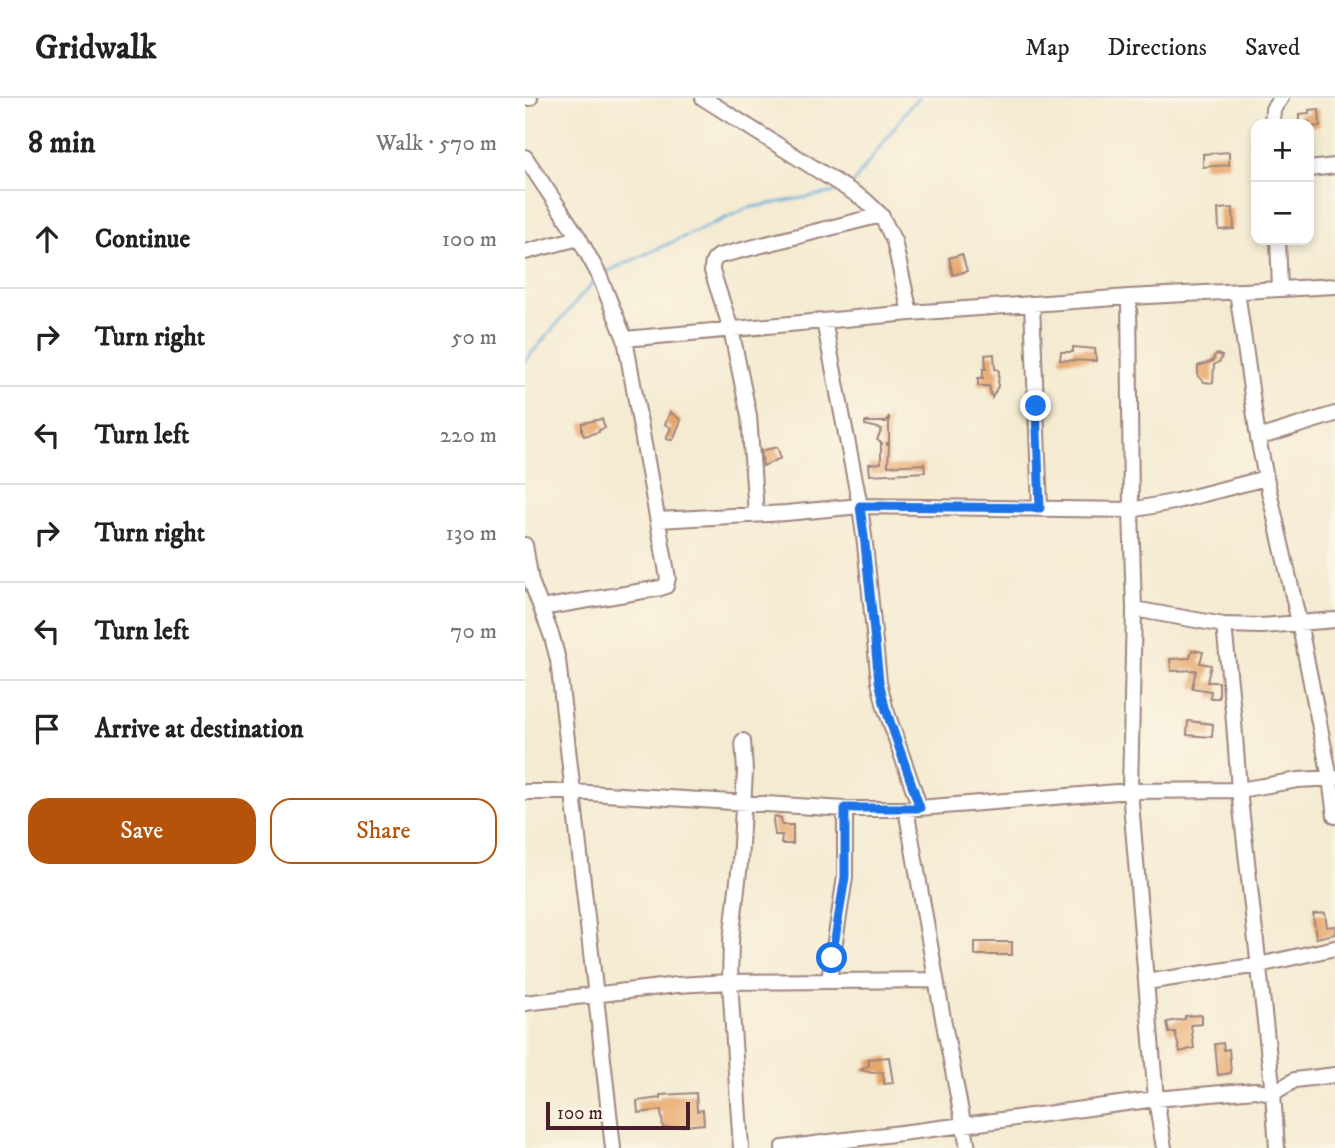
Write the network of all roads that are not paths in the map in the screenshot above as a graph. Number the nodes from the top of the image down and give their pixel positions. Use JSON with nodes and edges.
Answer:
{"nodes":[{"id":1,"x":703,"y":98,"type":"edge"},
{"id":2,"x":1281,"y":98,"type":"edge"},
{"id":3,"x":1272,"y":119,"type":"edge"},
{"id":4,"x":525,"y":157,"type":"edge"},
{"id":5,"x":1335,"y":166,"type":"edge"},
{"id":6,"x":1314,"y":168,"type":"edge"},
{"id":7,"x":881,"y":215,"type":"junction"},
{"id":8,"x":579,"y":238,"type":"junction"},
{"id":9,"x":1278,"y":245,"type":"edge"},
{"id":10,"x":525,"y":252,"type":"edge"},
{"id":11,"x":1335,"y":286,"type":"edge"},
{"id":12,"x":1280,"y":289,"type":"junction"},
{"id":13,"x":1237,"y":291,"type":"junction"},
{"id":14,"x":1129,"y":297,"type":"junction"},
{"id":15,"x":1032,"y":304,"type":"junction"},
{"id":16,"x":910,"y":313,"type":"junction"},
{"id":17,"x":824,"y":321,"type":"junction"},
{"id":18,"x":731,"y":329,"type":"junction"},
{"id":19,"x":625,"y":339,"type":"junction"},
{"id":20,"x":1335,"y":414,"type":"edge"},
{"id":21,"x":1258,"y":438,"type":"junction"},
{"id":22,"x":1266,"y":478,"type":"junction"},
{"id":23,"x":860,"y":506,"type":"junction"},
{"id":24,"x":1040,"y":508,"type":"junction"},
{"id":25,"x":1131,"y":510,"type":"junction"},
{"id":26,"x":756,"y":514,"type":"junction"},
{"id":27,"x":658,"y":520,"type":"junction"},
{"id":28,"x":525,"y":545,"type":"edge"},
{"id":29,"x":541,"y":607,"type":"junction"},
{"id":30,"x":1134,"y":609,"type":"junction"},
{"id":31,"x":1335,"y":620,"type":"edge"},
{"id":32,"x":1299,"y":622,"type":"junction"},
{"id":33,"x":1224,"y":625,"type":"junction"},
{"id":34,"x":743,"y":741,"type":"dead end"},
{"id":35,"x":1332,"y":778,"type":"edge"},
{"id":36,"x":1239,"y":790,"type":"junction"},
{"id":37,"x":1130,"y":791,"type":"junction"},
{"id":38,"x":525,"y":792,"type":"edge"},
{"id":39,"x":573,"y":792,"type":"junction"},
{"id":40,"x":743,"y":802,"type":"junction"},
{"id":41,"x":845,"y":808,"type":"junction"},
{"id":42,"x":913,"y":809,"type":"junction"},
{"id":43,"x":1335,"y":816,"type":"edge"},
{"id":44,"x":1335,"y":948,"type":"edge"},
{"id":45,"x":1259,"y":965,"type":"junction"},
{"id":46,"x":829,"y":980,"type":"junction"},
{"id":47,"x":936,"y":980,"type":"junction"},
{"id":48,"x":730,"y":982,"type":"junction"},
{"id":49,"x":1146,"y":982,"type":"junction"},
{"id":50,"x":595,"y":995,"type":"junction"},
{"id":51,"x":525,"y":1003,"type":"edge"},
{"id":52,"x":1335,"y":1075,"type":"edge"},
{"id":53,"x":1273,"y":1093,"type":"junction"},
{"id":54,"x":1156,"y":1098,"type":"junction"},
{"id":55,"x":964,"y":1125,"type":"junction"},
{"id":56,"x":613,"y":1148,"type":"edge"},
{"id":57,"x":741,"y":1148,"type":"edge"},
{"id":58,"x":783,"y":1148,"type":"edge"},
{"id":59,"x":968,"y":1148,"type":"edge"},
{"id":60,"x":1164,"y":1148,"type":"edge"},
{"id":61,"x":1277,"y":1148,"type":"edge"}],
"edges":[{"from":1,"to":7,"type":"street"},
{"from":2,"to":3,"type":"street"},
{"from":4,"to":8,"type":"street"},
{"from":5,"to":6,"type":"street"},
{"from":7,"to":16,"type":"street"},
{"from":7,"to":18,"type":"street"},
{"from":8,"to":10,"type":"street"},
{"from":8,"to":19,"type":"street"},
{"from":9,"to":12,"type":"street"},
{"from":11,"to":12,"type":"street"},
{"from":12,"to":13,"type":"street"},
{"from":13,"to":14,"type":"street"},
{"from":13,"to":21,"type":"street"},
{"from":14,"to":15,"type":"street"},
{"from":14,"to":25,"type":"street"},
{"from":15,"to":16,"type":"street"},
{"from":15,"to":24,"type":"street"},
{"from":16,"to":17,"type":"street"},
{"from":17,"to":18,"type":"street"},
{"from":17,"to":23,"type":"street"},
{"from":18,"to":19,"type":"street"},
{"from":18,"to":26,"type":"street"},
{"from":19,"to":27,"type":"street"},
{"from":20,"to":21,"type":"street"},
{"from":21,"to":22,"type":"street"},
{"from":22,"to":25,"type":"street"},
{"from":22,"to":32,"type":"street"},
{"from":23,"to":24,"type":"street"},
{"from":23,"to":26,"type":"street"},
{"from":23,"to":42,"type":"street"},
{"from":24,"to":25,"type":"street"},
{"from":25,"to":30,"type":"street"},
{"from":26,"to":27,"type":"street"},
{"from":27,"to":29,"type":"street"},
{"from":28,"to":29,"type":"street"},
{"from":29,"to":39,"type":"street"},
{"from":30,"to":33,"type":"street"},
{"from":30,"to":37,"type":"street"},
{"from":31,"to":32,"type":"street"},
{"from":32,"to":33,"type":"street"},
{"from":32,"to":35,"type":"street"},
{"from":33,"to":36,"type":"street"},
{"from":34,"to":40,"type":"street"},
{"from":35,"to":36,"type":"street"},
{"from":35,"to":43,"type":"street"},
{"from":36,"to":37,"type":"street"},
{"from":36,"to":45,"type":"street"},
{"from":37,"to":42,"type":"street"},
{"from":37,"to":49,"type":"street"},
{"from":38,"to":39,"type":"street"},
{"from":39,"to":40,"type":"street"},
{"from":39,"to":50,"type":"street"},
{"from":40,"to":41,"type":"street"},
{"from":40,"to":48,"type":"street"},
{"from":41,"to":42,"type":"street"},
{"from":41,"to":46,"type":"street"},
{"from":42,"to":47,"type":"street"},
{"from":44,"to":45,"type":"street"},
{"from":45,"to":49,"type":"street"},
{"from":45,"to":53,"type":"street"},
{"from":46,"to":47,"type":"street"},
{"from":46,"to":48,"type":"street"},
{"from":47,"to":55,"type":"street"},
{"from":48,"to":50,"type":"street"},
{"from":48,"to":57,"type":"street"},
{"from":49,"to":54,"type":"street"},
{"from":50,"to":51,"type":"street"},
{"from":50,"to":56,"type":"street"},
{"from":52,"to":53,"type":"street"},
{"from":53,"to":54,"type":"street"},
{"from":53,"to":61,"type":"street"},
{"from":54,"to":55,"type":"street"},
{"from":54,"to":60,"type":"street"},
{"from":55,"to":58,"type":"street"},
{"from":55,"to":59,"type":"street"}]}
